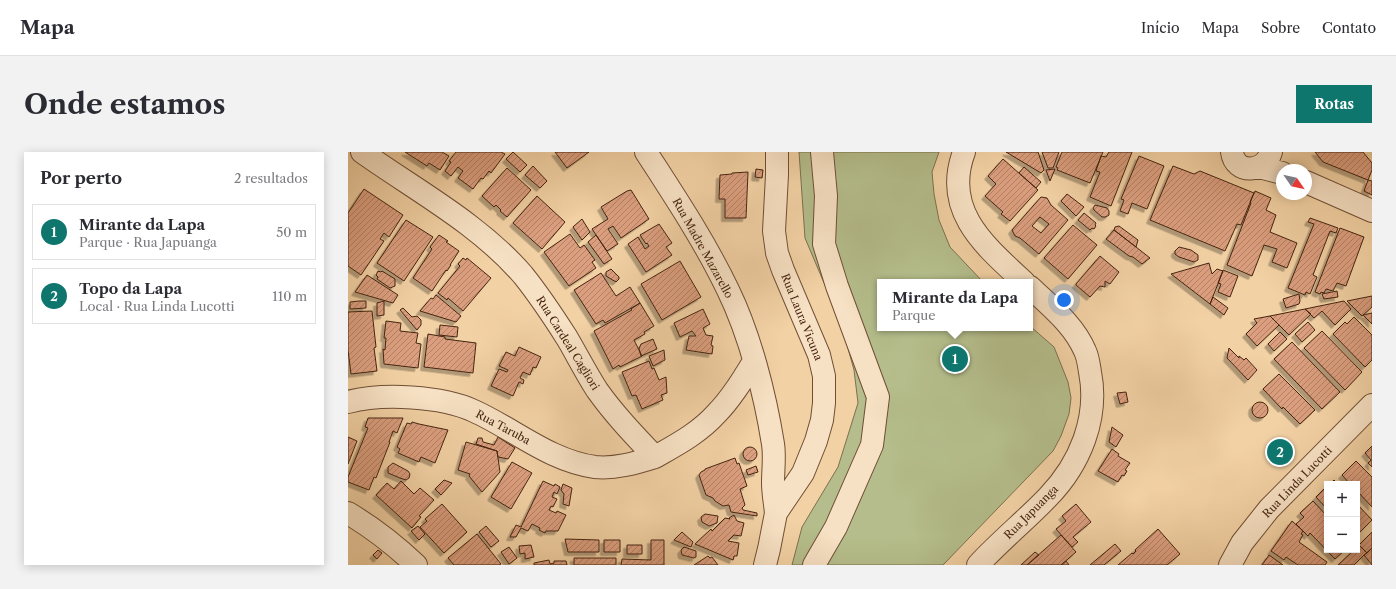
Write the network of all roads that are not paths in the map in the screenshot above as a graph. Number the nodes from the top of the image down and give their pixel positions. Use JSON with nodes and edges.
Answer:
{"nodes":[{"id":1,"x":362,"y":152,"type":"edge"},
{"id":2,"x":646,"y":152,"type":"edge"},
{"id":3,"x":777,"y":152,"type":"edge"},
{"id":4,"x":822,"y":152,"type":"edge"},
{"id":5,"x":964,"y":152,"type":"edge"},
{"id":6,"x":1232,"y":152,"type":"edge"},
{"id":7,"x":1267,"y":157,"type":"edge"},
{"id":8,"x":1278,"y":164,"type":"edge"},
{"id":9,"x":1276,"y":167,"type":"edge"},
{"id":10,"x":1312,"y":185,"type":"edge"},
{"id":11,"x":1372,"y":211,"type":"edge"},
{"id":12,"x":1021,"y":279,"type":"edge"},
{"id":13,"x":1033,"y":290,"type":"edge"},
{"id":14,"x":754,"y":361,"type":"junction"},
{"id":15,"x":348,"y":402,"type":"edge"},
{"id":16,"x":1372,"y":405,"type":"edge"},
{"id":17,"x":655,"y":457,"type":"junction"},
{"id":18,"x":348,"y":513,"type":"edge"},
{"id":19,"x":776,"y":513,"type":"junction"},
{"id":20,"x":416,"y":565,"type":"edge"},
{"id":21,"x":765,"y":565,"type":"edge"},
{"id":22,"x":814,"y":565,"type":"edge"},
{"id":23,"x":978,"y":565,"type":"edge"},
{"id":24,"x":1230,"y":565,"type":"edge"}],
"edges":[{"from":1,"to":17,"type":"street","name":"Rua Cardeal Cagliori"},
{"from":2,"to":14,"type":"street","name":"Rua Madre Mazarello"},
{"from":3,"to":19,"type":"street","name":"Rua Laura Vicuna"},
{"from":4,"to":22,"type":"street"},
{"from":5,"to":12,"type":"street"},
{"from":6,"to":7,"type":"street"},
{"from":7,"to":8,"type":"street"},
{"from":7,"to":9,"type":"street"},
{"from":10,"to":11,"type":"street"},
{"from":13,"to":23,"type":"street","name":"Rua Japuanga"},
{"from":14,"to":17,"type":"street"},
{"from":14,"to":19,"type":"street","name":"Rua Madre Mazarello"},
{"from":15,"to":17,"type":"street","name":"Rua Taruba"},
{"from":16,"to":24,"type":"street","name":"Rua Linda Lucotti"},
{"from":18,"to":20,"type":"street"},
{"from":19,"to":21,"type":"street","name":"Rua Laura Vicuna"}]}
